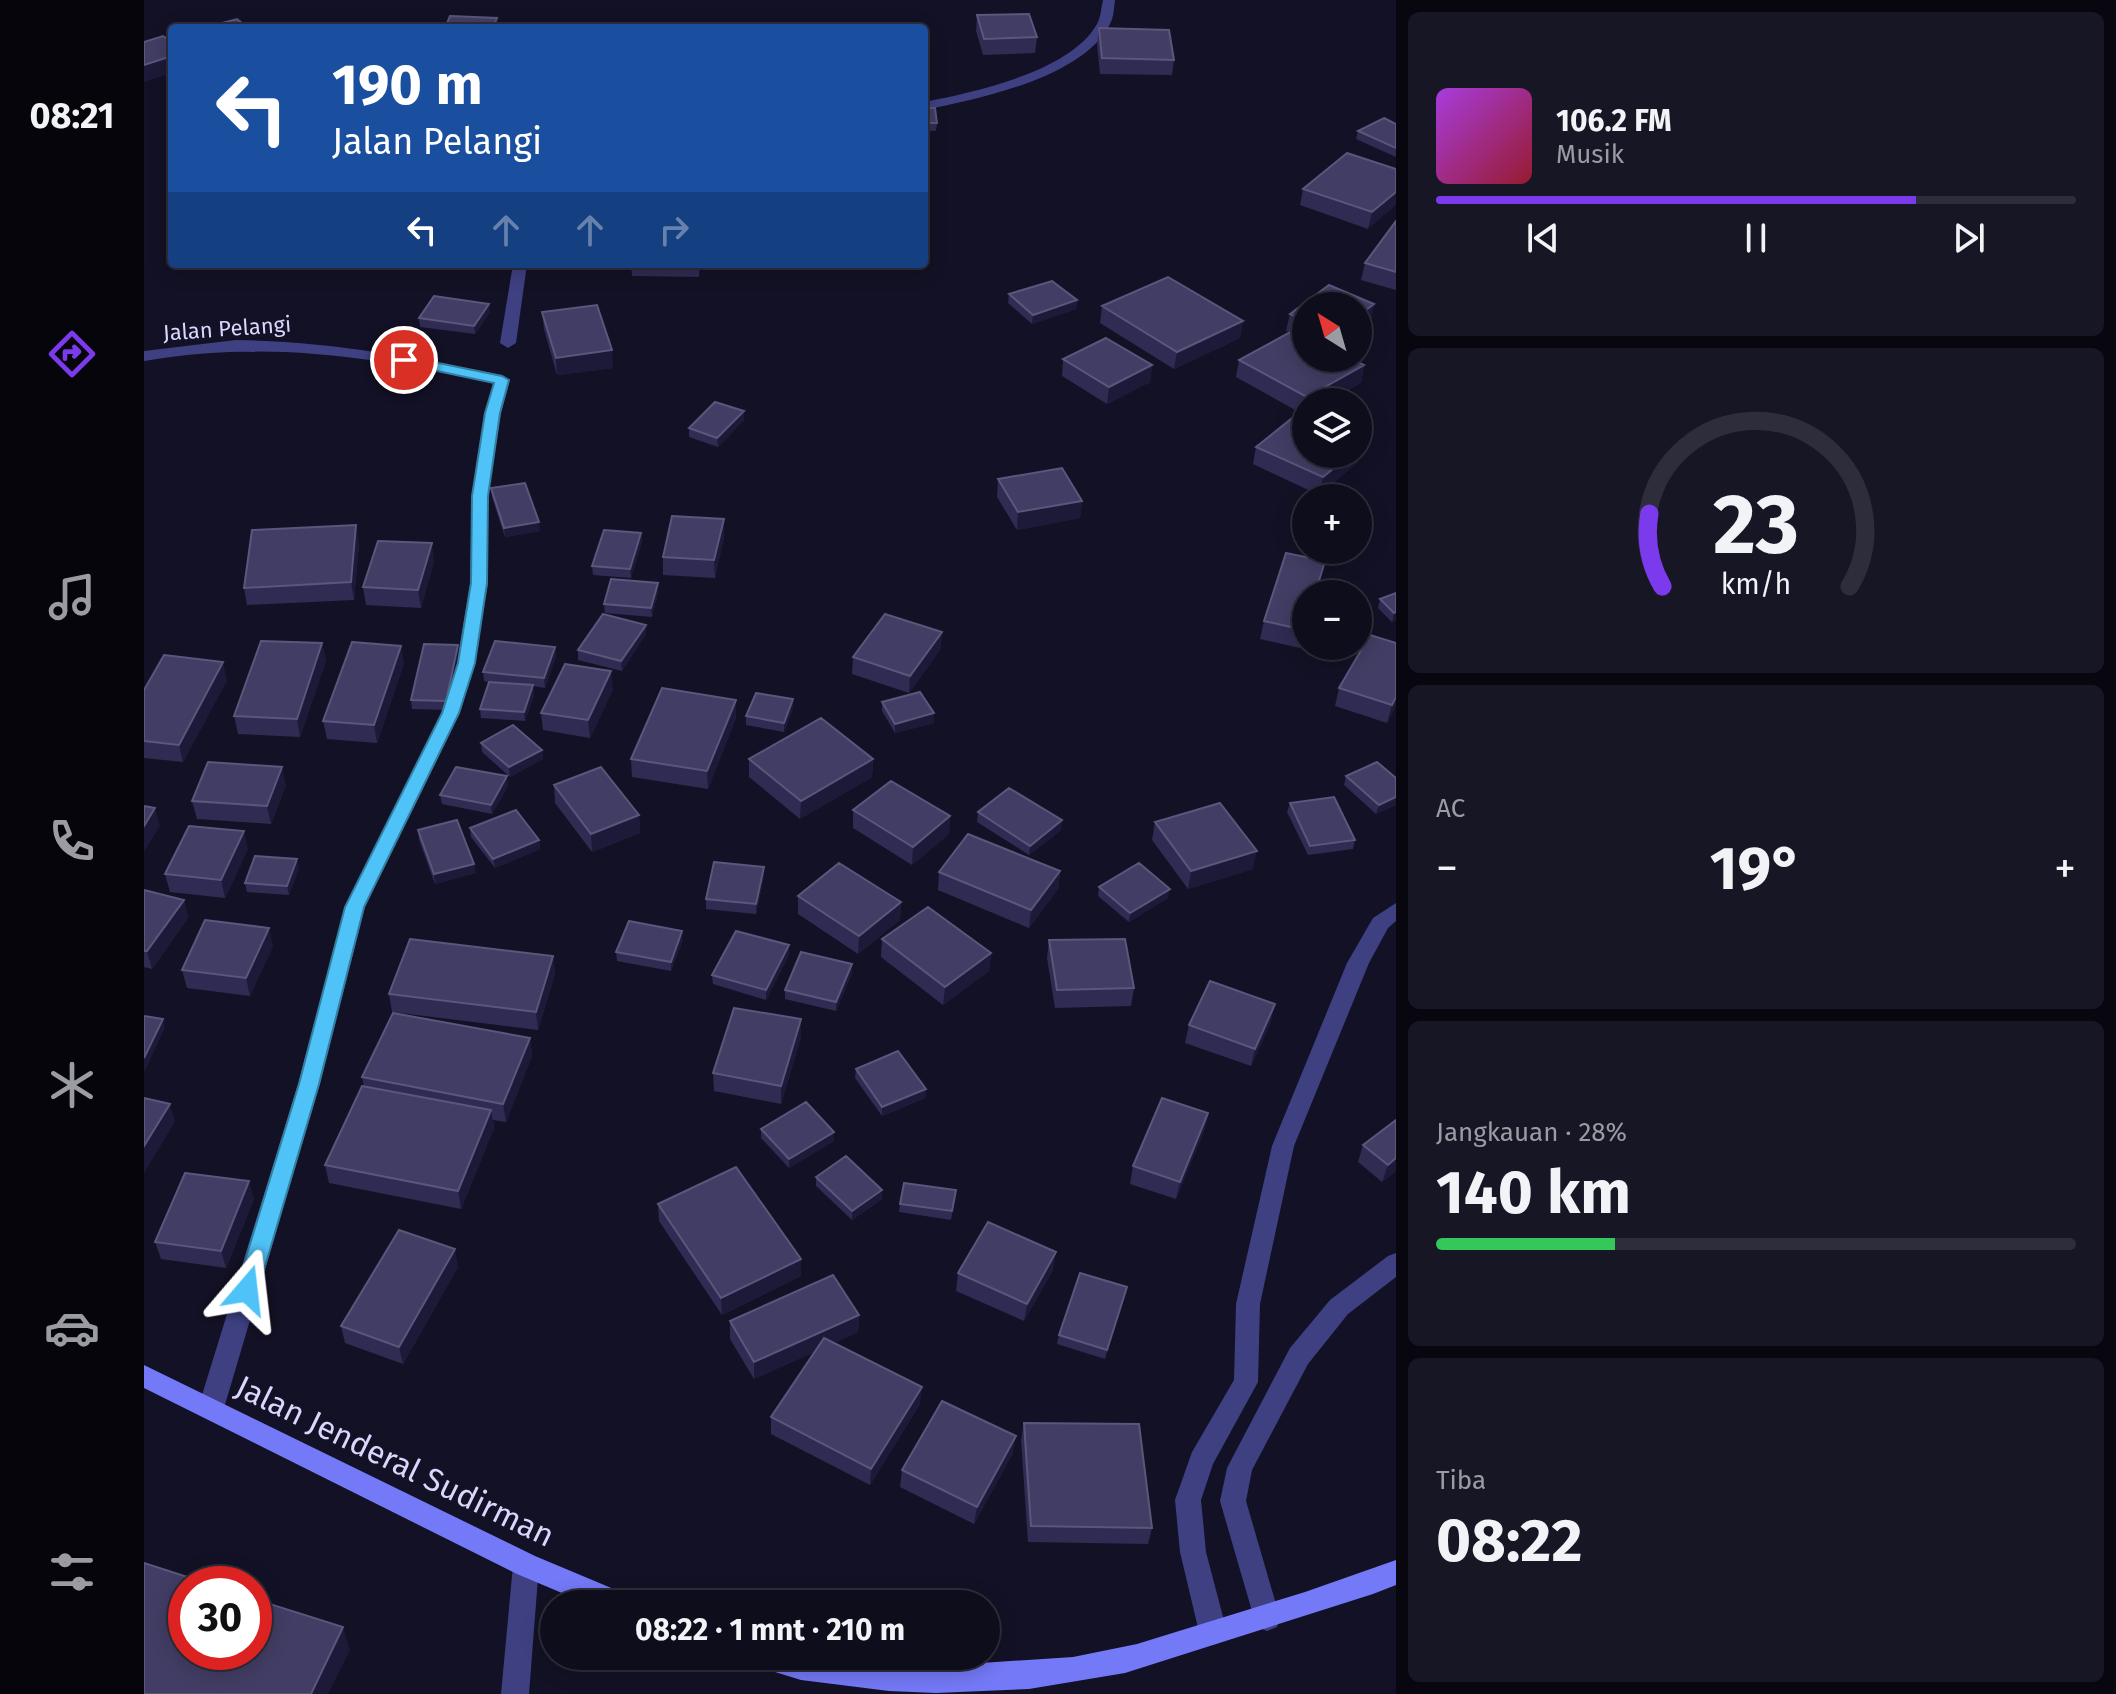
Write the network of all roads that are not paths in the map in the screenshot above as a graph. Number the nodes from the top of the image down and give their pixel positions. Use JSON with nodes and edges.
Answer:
{"nodes":[{"id":1,"x":1109,"y":0,"type":"edge"},
{"id":2,"x":928,"y":105,"type":"edge"},
{"id":3,"x":519,"y":268,"type":"edge"},
{"id":4,"x":508,"y":343,"type":"dead end"},
{"id":5,"x":144,"y":356,"type":"edge"},
{"id":6,"x":1396,"y":910,"type":"edge"},
{"id":7,"x":1396,"y":1263,"type":"edge"},
{"id":8,"x":144,"y":1376,"type":"edge"},
{"id":9,"x":211,"y":1408,"type":"junction"},
{"id":10,"x":526,"y":1565,"type":"junction"},
{"id":11,"x":1396,"y":1572,"type":"edge"},
{"id":12,"x":586,"y":1590,"type":"edge"},
{"id":13,"x":1267,"y":1618,"type":"junction"},
{"id":14,"x":1213,"y":1632,"type":"junction"},
{"id":15,"x":822,"y":1670,"type":"edge"},
{"id":16,"x":515,"y":1694,"type":"edge"}],
"edges":[{"from":1,"to":2,"type":"street"},
{"from":3,"to":4,"type":"street"},
{"from":5,"to":9,"type":"street","name":"Jalan Pelangi"},
{"from":6,"to":14,"type":"street"},
{"from":7,"to":13,"type":"street"},
{"from":8,"to":9,"type":"main road","name":"Jalan Jenderal Sudirman"},
{"from":9,"to":10,"type":"main road","name":"Jalan Jenderal Sudirman"},
{"from":10,"to":12,"type":"main road","name":"Jalan Jenderal Sudirman"},
{"from":10,"to":16,"type":"street"},
{"from":11,"to":13,"type":"main road"},
{"from":13,"to":14,"type":"main road"},
{"from":14,"to":15,"type":"main road"}]}
